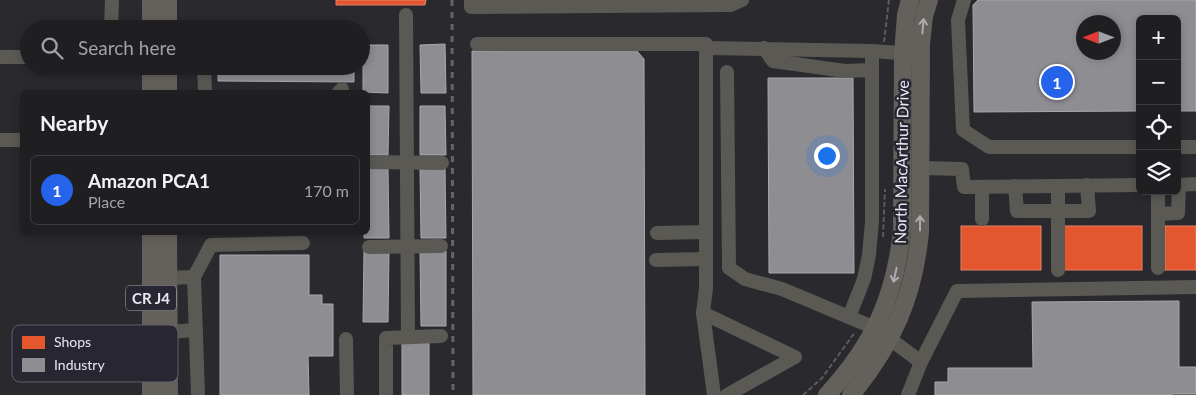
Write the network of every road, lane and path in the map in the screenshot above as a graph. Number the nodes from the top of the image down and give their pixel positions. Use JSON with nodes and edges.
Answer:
{"nodes":[{"id":1,"x":112,"y":0,"type":"edge"},
{"id":2,"x":151,"y":0,"type":"edge"},
{"id":3,"x":168,"y":0,"type":"edge"},
{"id":4,"x":742,"y":0,"type":"edge"},
{"id":5,"x":910,"y":0,"type":"edge"},
{"id":6,"x":929,"y":0,"type":"edge"},
{"id":7,"x":964,"y":0,"type":"edge"},
{"id":8,"x":471,"y":4,"type":"edge"},
{"id":9,"x":406,"y":15,"type":"dead end"},
{"id":10,"x":111,"y":20,"type":"edge"},
{"id":11,"x":151,"y":20,"type":"edge"},
{"id":12,"x":168,"y":20,"type":"edge"},
{"id":13,"x":477,"y":44,"type":"dead end"},
{"id":14,"x":706,"y":48,"type":"junction"},
{"id":15,"x":764,"y":48,"type":"junction"},
{"id":16,"x":872,"y":51,"type":"junction"},
{"id":17,"x":902,"y":54,"type":"junction"},
{"id":18,"x":921,"y":55,"type":"junction"},
{"id":19,"x":0,"y":57,"type":"edge"},
{"id":20,"x":20,"y":57,"type":"edge"},
{"id":21,"x":872,"y":70,"type":"junction"},
{"id":22,"x":727,"y":72,"type":"dead end"},
{"id":23,"x":151,"y":75,"type":"edge"},
{"id":24,"x":168,"y":75,"type":"edge"},
{"id":25,"x":204,"y":75,"type":"edge"},
{"id":26,"x":151,"y":90,"type":"edge"},
{"id":27,"x":168,"y":90,"type":"edge"},
{"id":28,"x":205,"y":90,"type":"edge"},
{"id":29,"x":0,"y":140,"type":"edge"},
{"id":30,"x":20,"y":140,"type":"edge"},
{"id":31,"x":1196,"y":146,"type":"edge"},
{"id":32,"x":1136,"y":147,"type":"edge"},
{"id":33,"x":1181,"y":147,"type":"edge"},
{"id":34,"x":370,"y":162,"type":"edge"},
{"id":35,"x":407,"y":163,"type":"junction"},
{"id":36,"x":442,"y":163,"type":"dead end"},
{"id":37,"x":920,"y":168,"type":"junction"},
{"id":38,"x":1196,"y":184,"type":"edge"},
{"id":39,"x":1136,"y":185,"type":"edge"},
{"id":40,"x":1181,"y":185,"type":"edge"},
{"id":41,"x":982,"y":186,"type":"junction"},
{"id":42,"x":1015,"y":186,"type":"junction"},
{"id":43,"x":1058,"y":186,"type":"junction"},
{"id":44,"x":1087,"y":186,"type":"junction"},
{"id":45,"x":1158,"y":195,"type":"edge"},
{"id":46,"x":1178,"y":195,"type":"edge"},
{"id":47,"x":1058,"y":210,"type":"junction"},
{"id":48,"x":1158,"y":214,"type":"junction"},
{"id":49,"x":982,"y":219,"type":"dead end"},
{"id":50,"x":706,"y":232,"type":"junction"},
{"id":51,"x":657,"y":233,"type":"dead end"},
{"id":52,"x":151,"y":235,"type":"edge"},
{"id":53,"x":168,"y":235,"type":"edge"},
{"id":54,"x":303,"y":243,"type":"dead end"},
{"id":55,"x":369,"y":246,"type":"dead end"},
{"id":56,"x":407,"y":246,"type":"junction"},
{"id":57,"x":441,"y":246,"type":"dead end"},
{"id":58,"x":706,"y":259,"type":"junction"},
{"id":59,"x":656,"y":260,"type":"dead end"},
{"id":60,"x":1158,"y":268,"type":"dead end"},
{"id":61,"x":1058,"y":270,"type":"dead end"},
{"id":62,"x":168,"y":278,"type":"junction"},
{"id":63,"x":194,"y":278,"type":"junction"},
{"id":64,"x":1196,"y":287,"type":"edge"},
{"id":65,"x":703,"y":313,"type":"junction"},
{"id":66,"x":848,"y":317,"type":"junction"},
{"id":67,"x":151,"y":325,"type":"edge"},
{"id":68,"x":169,"y":325,"type":"edge"},
{"id":69,"x":875,"y":328,"type":"junction"},
{"id":70,"x":196,"y":330,"type":"junction"},
{"id":71,"x":178,"y":331,"type":"edge"},
{"id":72,"x":441,"y":336,"type":"dead end"},
{"id":73,"x":408,"y":337,"type":"junction"},
{"id":74,"x":346,"y":339,"type":"dead end"},
{"id":75,"x":889,"y":340,"type":"junction"},
{"id":76,"x":921,"y":362,"type":"junction"},
{"id":77,"x":151,"y":382,"type":"edge"},
{"id":78,"x":169,"y":382,"type":"edge"},
{"id":79,"x":151,"y":395,"type":"edge"},
{"id":80,"x":169,"y":395,"type":"edge"},
{"id":81,"x":198,"y":395,"type":"edge"},
{"id":82,"x":347,"y":395,"type":"edge"},
{"id":83,"x":386,"y":395,"type":"edge"},
{"id":84,"x":714,"y":395,"type":"edge"},
{"id":85,"x":727,"y":395,"type":"edge"},
{"id":86,"x":827,"y":395,"type":"edge"},
{"id":87,"x":851,"y":395,"type":"edge"},
{"id":88,"x":908,"y":395,"type":"edge"}],
"edges":[{"from":1,"to":10,"type":"lane"},
{"from":2,"to":11,"type":"main road"},
{"from":3,"to":12,"type":"main road"},
{"from":4,"to":8,"type":"lane"},
{"from":5,"to":17,"type":"main road","name":"North MacArthur Drive"},
{"from":18,"to":6,"type":"main road","name":"North MacArthur Drive","one_way":true},
{"from":7,"to":32,"type":"lane"},
{"from":9,"to":35,"type":"lane"},
{"from":13,"to":14,"type":"lane"},
{"from":14,"to":15,"type":"lane"},
{"from":14,"to":50,"type":"lane"},
{"from":15,"to":16,"type":"lane"},
{"from":15,"to":21,"type":"lane"},
{"from":16,"to":17,"type":"lane"},
{"from":16,"to":21,"type":"lane"},
{"from":17,"to":18,"type":"lane"},
{"from":17,"to":69,"type":"main road","name":"North MacArthur Drive","one_way":true},
{"from":18,"to":37,"type":"main road","name":"North MacArthur Drive"},
{"from":19,"to":20,"type":"lane"},
{"from":21,"to":66,"type":"lane"},
{"from":22,"to":66,"type":"lane"},
{"from":23,"to":26,"type":"main road"},
{"from":24,"to":27,"type":"main road"},
{"from":25,"to":28,"type":"lane"},
{"from":29,"to":30,"type":"lane"},
{"from":31,"to":33,"type":"lane"},
{"from":34,"to":35,"type":"lane"},
{"from":35,"to":36,"type":"lane"},
{"from":35,"to":56,"type":"lane"},
{"from":37,"to":41,"type":"lane"},
{"from":75,"to":37,"type":"main road","name":"North MacArthur Drive","one_way":true},
{"from":38,"to":40,"type":"lane"},
{"from":39,"to":44,"type":"lane"},
{"from":41,"to":42,"type":"lane"},
{"from":41,"to":49,"type":"lane"},
{"from":42,"to":43,"type":"lane"},
{"from":42,"to":47,"type":"lane"},
{"from":43,"to":44,"type":"lane"},
{"from":43,"to":47,"type":"lane"},
{"from":44,"to":47,"type":"lane"},
{"from":45,"to":48,"type":"lane"},
{"from":46,"to":48,"type":"lane"},
{"from":47,"to":61,"type":"lane"},
{"from":48,"to":60,"type":"lane"},
{"from":50,"to":51,"type":"lane"},
{"from":50,"to":58,"type":"lane"},
{"from":52,"to":67,"type":"main road","number":"CR J4"},
{"from":53,"to":62,"type":"main road","number":"CR J4"},
{"from":54,"to":63,"type":"lane"},
{"from":55,"to":56,"type":"lane"},
{"from":56,"to":57,"type":"lane"},
{"from":56,"to":73,"type":"lane"},
{"from":58,"to":59,"type":"lane"},
{"from":58,"to":65,"type":"lane"},
{"from":62,"to":63,"type":"lane"},
{"from":62,"to":68,"type":"main road","number":"CR J4"},
{"from":63,"to":70,"type":"lane"},
{"from":64,"to":76,"type":"lane"},
{"from":65,"to":84,"type":"lane"},
{"from":65,"to":85,"type":"lane"},
{"from":66,"to":69,"type":"lane"},
{"from":69,"to":75,"type":"lane"},
{"from":69,"to":86,"type":"main road","name":"North MacArthur Drive"},
{"from":70,"to":71,"type":"lane"},
{"from":70,"to":81,"type":"lane"},
{"from":72,"to":73,"type":"lane"},
{"from":73,"to":83,"type":"lane"},
{"from":74,"to":82,"type":"lane"},
{"from":75,"to":76,"type":"lane"},
{"from":75,"to":87,"type":"main road","name":"North MacArthur Drive"},
{"from":76,"to":88,"type":"lane"},
{"from":77,"to":79,"type":"main road","number":"CR J4"},
{"from":78,"to":80,"type":"main road","number":"CR J4"}]}
